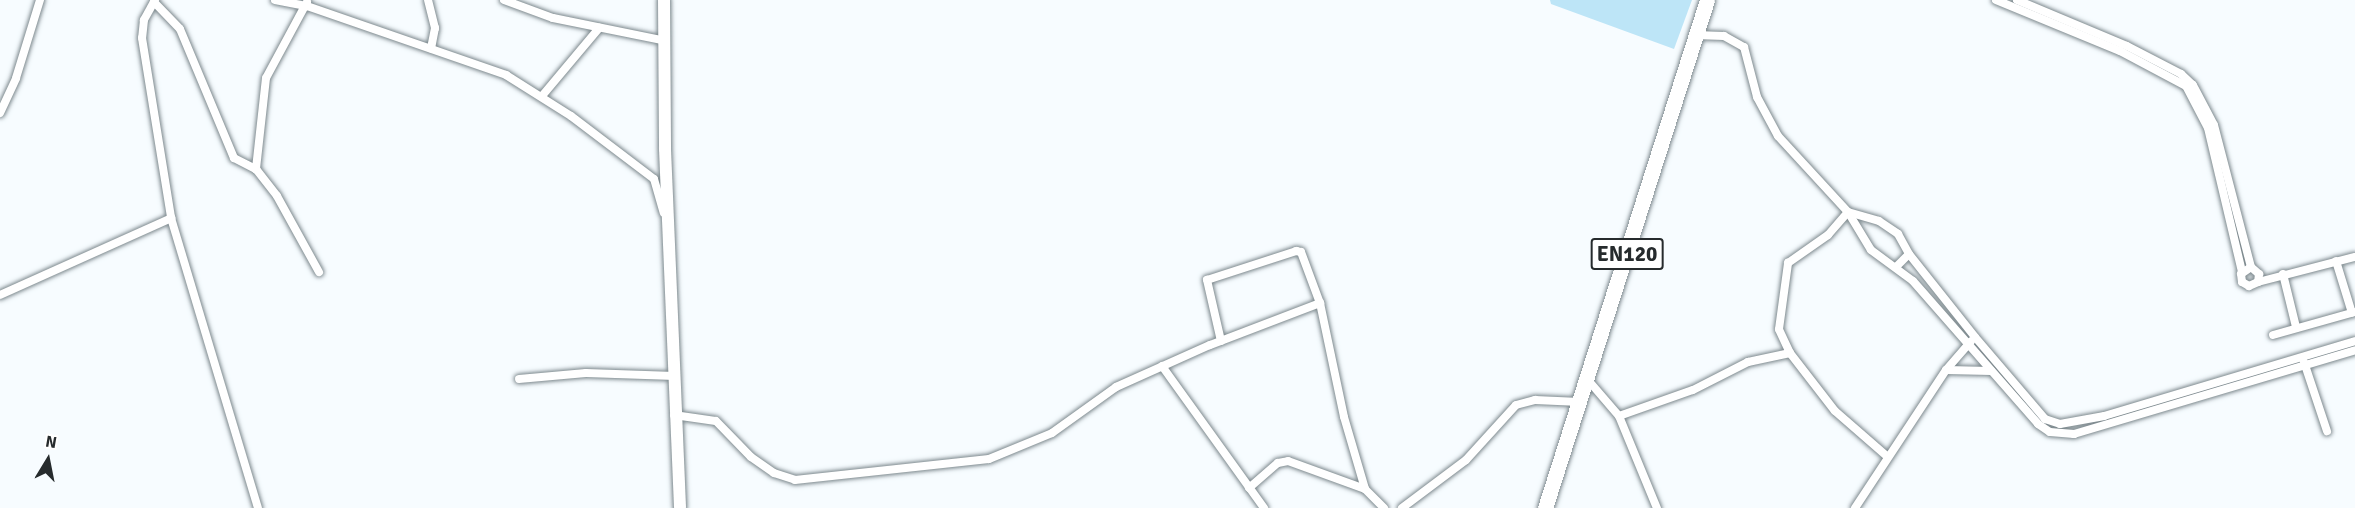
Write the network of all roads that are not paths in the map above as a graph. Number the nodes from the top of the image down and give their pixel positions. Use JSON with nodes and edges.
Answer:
{"nodes":[{"id":1,"x":40,"y":0,"type":"edge"},
{"id":2,"x":275,"y":0,"type":"edge"},
{"id":3,"x":428,"y":0,"type":"edge"},
{"id":4,"x":504,"y":0,"type":"edge"},
{"id":5,"x":664,"y":0,"type":"edge"},
{"id":6,"x":1707,"y":0,"type":"edge"},
{"id":7,"x":1996,"y":0,"type":"edge"},
{"id":8,"x":2017,"y":0,"type":"edge"},
{"id":9,"x":154,"y":1,"type":"edge"},
{"id":10,"x":307,"y":3,"type":"edge"},
{"id":11,"x":599,"y":28,"type":"junction"},
{"id":12,"x":1695,"y":35,"type":"junction"},
{"id":13,"x":666,"y":41,"type":"junction"},
{"id":14,"x":431,"y":49,"type":"junction"},
{"id":15,"x":542,"y":96,"type":"junction"},
{"id":16,"x":0,"y":113,"type":"edge"},
{"id":17,"x":256,"y":169,"type":"junction"},
{"id":18,"x":1848,"y":212,"type":"junction"},
{"id":19,"x":171,"y":218,"type":"junction"},
{"id":20,"x":668,"y":228,"type":"junction"},
{"id":21,"x":1909,"y":254,"type":"junction"},
{"id":22,"x":2355,"y":257,"type":"edge"},
{"id":23,"x":2336,"y":261,"type":"junction"},
{"id":24,"x":1896,"y":267,"type":"junction"},
{"id":25,"x":2251,"y":267,"type":"junction"},
{"id":26,"x":319,"y":272,"type":"dead end"},
{"id":27,"x":2242,"y":272,"type":"junction"},
{"id":28,"x":2283,"y":274,"type":"junction"},
{"id":29,"x":2258,"y":282,"type":"junction"},
{"id":30,"x":0,"y":295,"type":"edge"},
{"id":31,"x":1320,"y":303,"type":"junction"},
{"id":32,"x":2354,"y":312,"type":"edge"},
{"id":33,"x":2296,"y":327,"type":"junction"},
{"id":34,"x":2273,"y":335,"type":"dead end"},
{"id":35,"x":1975,"y":337,"type":"junction"},
{"id":36,"x":1221,"y":340,"type":"junction"},
{"id":37,"x":2355,"y":341,"type":"edge"},
{"id":38,"x":1967,"y":344,"type":"junction"},
{"id":39,"x":2355,"y":350,"type":"edge"},
{"id":40,"x":1790,"y":353,"type":"junction"},
{"id":41,"x":2304,"y":360,"type":"junction"},
{"id":42,"x":1162,"y":366,"type":"junction"},
{"id":43,"x":1946,"y":370,"type":"junction"},
{"id":44,"x":1991,"y":371,"type":"junction"},
{"id":45,"x":675,"y":376,"type":"junction"},
{"id":46,"x":519,"y":379,"type":"dead end"},
{"id":47,"x":1588,"y":380,"type":"junction"},
{"id":48,"x":2190,"y":388,"type":"junction"},
{"id":49,"x":2193,"y":398,"type":"junction"},
{"id":50,"x":1580,"y":402,"type":"junction"},
{"id":51,"x":674,"y":415,"type":"junction"},
{"id":52,"x":1619,"y":416,"type":"junction"},
{"id":53,"x":2042,"y":421,"type":"junction"},
{"id":54,"x":2072,"y":429,"type":"junction"},
{"id":55,"x":2327,"y":431,"type":"dead end"},
{"id":56,"x":1888,"y":458,"type":"junction"},
{"id":57,"x":1249,"y":488,"type":"junction"},
{"id":58,"x":1365,"y":489,"type":"junction"},
{"id":59,"x":258,"y":508,"type":"edge"},
{"id":60,"x":680,"y":508,"type":"edge"},
{"id":61,"x":1264,"y":508,"type":"edge"},
{"id":62,"x":1384,"y":508,"type":"edge"},
{"id":63,"x":1402,"y":508,"type":"edge"},
{"id":64,"x":1545,"y":508,"type":"edge"},
{"id":65,"x":1657,"y":508,"type":"edge"},
{"id":66,"x":1855,"y":508,"type":"edge"}],
"edges":[{"from":1,"to":16,"type":"street"},
{"from":2,"to":10,"type":"street"},
{"from":3,"to":14,"type":"street"},
{"from":4,"to":11,"type":"street"},
{"from":5,"to":13,"type":"street"},
{"from":6,"to":12,"type":"highway","number":"EN120"},
{"from":7,"to":27,"type":"street"},
{"from":8,"to":25,"type":"street"},
{"from":9,"to":17,"type":"street"},
{"from":9,"to":19,"type":"street"},
{"from":10,"to":14,"type":"street"},
{"from":10,"to":17,"type":"street"},
{"from":11,"to":13,"type":"street"},
{"from":11,"to":15,"type":"street"},
{"from":12,"to":18,"type":"street"},
{"from":12,"to":47,"type":"highway","number":"EN120"},
{"from":13,"to":20,"type":"street"},
{"from":14,"to":15,"type":"street"},
{"from":15,"to":20,"type":"street"},
{"from":17,"to":26,"type":"street"},
{"from":18,"to":21,"type":"street"},
{"from":18,"to":24,"type":"street"},
{"from":18,"to":40,"type":"street"},
{"from":19,"to":30,"type":"street"},
{"from":19,"to":59,"type":"street"},
{"from":20,"to":45,"type":"street"},
{"from":21,"to":24,"type":"street"},
{"from":21,"to":35,"type":"street"},
{"from":22,"to":23,"type":"street"},
{"from":23,"to":28,"type":"street"},
{"from":23,"to":32,"type":"street"},
{"from":24,"to":38,"type":"street"},
{"from":25,"to":27,"type":"street"},
{"from":25,"to":29,"type":"street"},
{"from":27,"to":29,"type":"street"},
{"from":28,"to":29,"type":"street"},
{"from":28,"to":33,"type":"street"},
{"from":31,"to":36,"type":"street"},
{"from":31,"to":36,"type":"street"},
{"from":31,"to":58,"type":"street"},
{"from":32,"to":33,"type":"street"},
{"from":33,"to":34,"type":"street"},
{"from":35,"to":38,"type":"street"},
{"from":35,"to":53,"type":"street"},
{"from":36,"to":42,"type":"street"},
{"from":37,"to":41,"type":"street"},
{"from":38,"to":43,"type":"street"},
{"from":38,"to":44,"type":"street"},
{"from":39,"to":41,"type":"street"},
{"from":40,"to":52,"type":"street"},
{"from":40,"to":56,"type":"street"},
{"from":41,"to":48,"type":"street"},
{"from":41,"to":49,"type":"street"},
{"from":41,"to":55,"type":"street"},
{"from":42,"to":51,"type":"street"},
{"from":42,"to":57,"type":"street"},
{"from":43,"to":44,"type":"street"},
{"from":43,"to":56,"type":"street"},
{"from":44,"to":53,"type":"street"},
{"from":45,"to":46,"type":"street"},
{"from":45,"to":51,"type":"street"},
{"from":47,"to":50,"type":"highway","number":"EN120"},
{"from":47,"to":52,"type":"street"},
{"from":48,"to":49,"type":"street"},
{"from":48,"to":54,"type":"street"},
{"from":49,"to":54,"type":"street"},
{"from":50,"to":63,"type":"street"},
{"from":50,"to":64,"type":"highway","number":"EN120"},
{"from":51,"to":60,"type":"street"},
{"from":52,"to":65,"type":"street"},
{"from":53,"to":54,"type":"street"},
{"from":56,"to":66,"type":"street"},
{"from":57,"to":58,"type":"street"},
{"from":57,"to":61,"type":"street"},
{"from":58,"to":62,"type":"street"}]}
